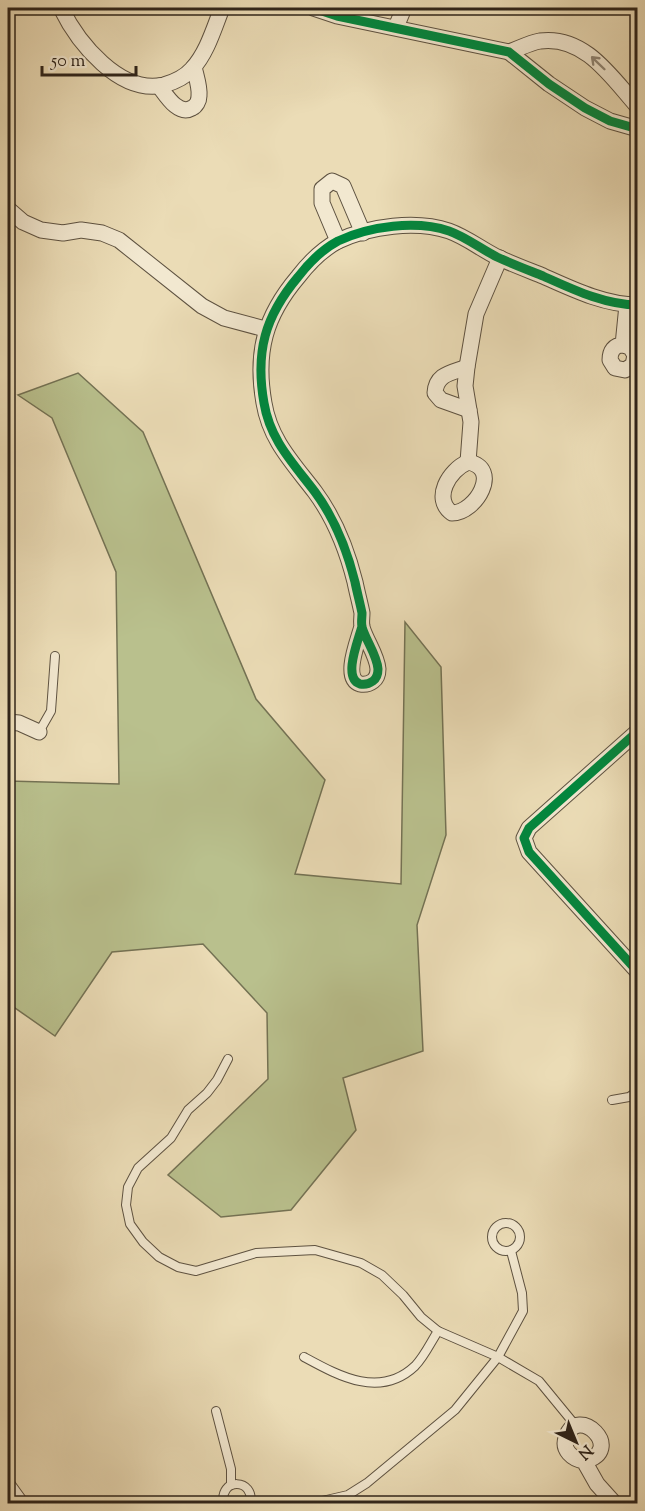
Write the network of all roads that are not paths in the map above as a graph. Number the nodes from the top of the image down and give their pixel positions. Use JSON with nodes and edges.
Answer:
{"nodes":[{"id":1,"x":61,"y":8,"type":"edge"},
{"id":2,"x":222,"y":8,"type":"edge"},
{"id":3,"x":313,"y":8,"type":"edge"},
{"id":4,"x":404,"y":8,"type":"edge"},
{"id":5,"x":396,"y":27,"type":"junction"},
{"id":6,"x":508,"y":52,"type":"junction"},
{"id":7,"x":194,"y":67,"type":"junction"},
{"id":8,"x":159,"y":86,"type":"junction"},
{"id":9,"x":638,"y":107,"type":"edge"},
{"id":10,"x":638,"y":129,"type":"edge"},
{"id":11,"x":8,"y":209,"type":"edge"},
{"id":12,"x":363,"y":233,"type":"junction"},
{"id":13,"x":338,"y":242,"type":"junction"},
{"id":14,"x":500,"y":258,"type":"junction"},
{"id":15,"x":632,"y":305,"type":"edge"},
{"id":16,"x":265,"y":329,"type":"junction"},
{"id":17,"x":623,"y":345,"type":"dead end"},
{"id":18,"x":467,"y":367,"type":"junction"},
{"id":19,"x":469,"y":410,"type":"junction"},
{"id":20,"x":468,"y":462,"type":"dead end"},
{"id":21,"x":362,"y":626,"type":"dead end"},
{"id":22,"x":55,"y":656,"type":"dead end"},
{"id":23,"x":8,"y":722,"type":"edge"},
{"id":24,"x":638,"y":731,"type":"edge"},
{"id":25,"x":39,"y":732,"type":"joint"},
{"id":26,"x":638,"y":972,"type":"edge"},
{"id":27,"x":228,"y":1059,"type":"dead end"},
{"id":28,"x":638,"y":1091,"type":"edge"},
{"id":29,"x":612,"y":1100,"type":"dead end"},
{"id":30,"x":512,"y":1251,"type":"dead end"},
{"id":31,"x":438,"y":1331,"type":"junction"},
{"id":32,"x":304,"y":1356,"type":"dead end"},
{"id":33,"x":498,"y":1357,"type":"junction"},
{"id":34,"x":216,"y":1411,"type":"dead end"},
{"id":35,"x":577,"y":1426,"type":"junction"},
{"id":36,"x":584,"y":1461,"type":"junction"},
{"id":37,"x":231,"y":1485,"type":"junction"},
{"id":38,"x":8,"y":1486,"type":"edge"},
{"id":39,"x":250,"y":1502,"type":"edge"},
{"id":40,"x":21,"y":1503,"type":"edge"},
{"id":41,"x":224,"y":1503,"type":"edge"},
{"id":42,"x":266,"y":1503,"type":"edge"},
{"id":43,"x":309,"y":1503,"type":"edge"},
{"id":44,"x":615,"y":1503,"type":"edge"}],
"edges":[{"from":1,"to":8,"type":"street"},
{"from":2,"to":7,"type":"street"},
{"from":3,"to":5,"type":"street"},
{"from":4,"to":5,"type":"street"},
{"from":5,"to":6,"type":"street"},
{"from":9,"to":6,"type":"street","one_way":true},
{"from":6,"to":10,"type":"street"},
{"from":7,"to":8,"type":"street"},
{"from":7,"to":8,"type":"street"},
{"from":11,"to":16,"type":"street"},
{"from":12,"to":13,"type":"street"},
{"from":12,"to":13,"type":"street"},
{"from":12,"to":14,"type":"street"},
{"from":13,"to":16,"type":"street"},
{"from":14,"to":15,"type":"street"},
{"from":14,"to":18,"type":"street"},
{"from":15,"to":17,"type":"street"},
{"from":16,"to":21,"type":"street"},
{"from":18,"to":19,"type":"street"},
{"from":18,"to":19,"type":"street"},
{"from":19,"to":20,"type":"street"},
{"from":22,"to":25,"type":"lane"},
{"from":23,"to":25,"type":"street"},
{"from":24,"to":26,"type":"street"},
{"from":27,"to":31,"type":"lane"},
{"from":28,"to":29,"type":"lane"},
{"from":30,"to":33,"type":"lane"},
{"from":31,"to":32,"type":"lane"},
{"from":31,"to":33,"type":"lane"},
{"from":33,"to":35,"type":"lane"},
{"from":33,"to":43,"type":"lane"},
{"from":34,"to":37,"type":"lane"},
{"from":35,"to":36,"type":"street"},
{"from":35,"to":36,"type":"street"},
{"from":36,"to":44,"type":"street"},
{"from":37,"to":39,"type":"lane"},
{"from":37,"to":41,"type":"lane"},
{"from":38,"to":40,"type":"street"},
{"from":39,"to":42,"type":"lane"}]}
